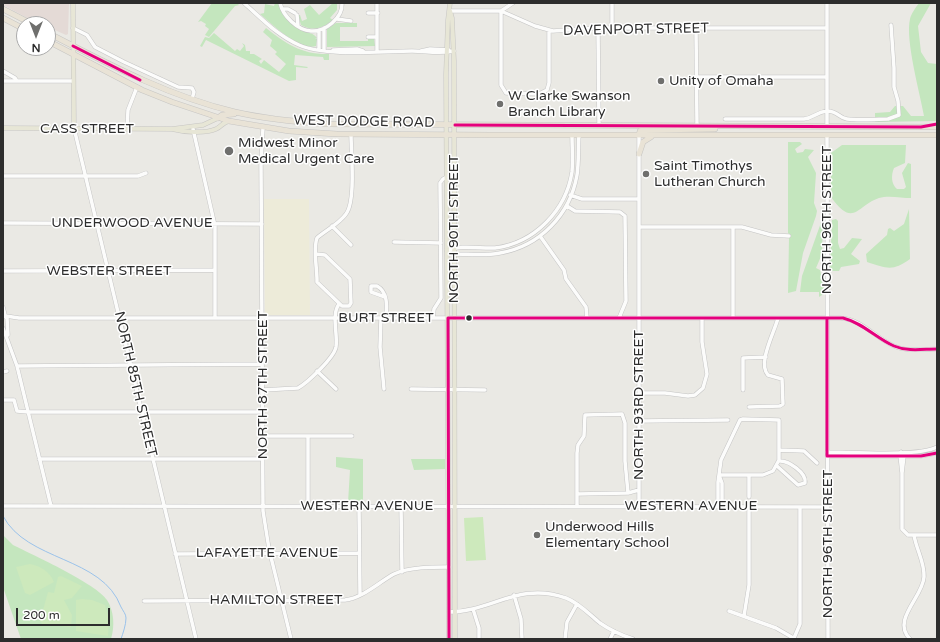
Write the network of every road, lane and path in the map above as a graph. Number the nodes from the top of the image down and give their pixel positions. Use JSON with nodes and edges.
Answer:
{"nodes":[{"id":1,"x":73,"y":3,"type":"edge"},
{"id":2,"x":244,"y":3,"type":"edge"},
{"id":3,"x":280,"y":3,"type":"edge"},
{"id":4,"x":342,"y":3,"type":"edge"},
{"id":5,"x":378,"y":3,"type":"edge"},
{"id":6,"x":450,"y":3,"type":"edge"},
{"id":7,"x":513,"y":3,"type":"edge"},
{"id":8,"x":612,"y":3,"type":"edge"},
{"id":9,"x":827,"y":3,"type":"edge"},
{"id":10,"x":3,"y":9,"type":"edge"},
{"id":11,"x":282,"y":9,"type":"junction"},
{"id":12,"x":450,"y":11,"type":"junction"},
{"id":13,"x":501,"y":11,"type":"junction"},
{"id":14,"x":368,"y":13,"type":"dead end"},
{"id":15,"x":378,"y":13,"type":"junction"},
{"id":16,"x":17,"y":16,"type":"edge"},
{"id":17,"x":3,"y":18,"type":"edge"},
{"id":18,"x":336,"y":19,"type":"junction"},
{"id":19,"x":351,"y":20,"type":"dead end"},
{"id":20,"x":16,"y":25,"type":"edge"},
{"id":21,"x":891,"y":25,"type":"dead end"},
{"id":22,"x":298,"y":26,"type":"junction"},
{"id":23,"x":73,"y":28,"type":"junction"},
{"id":24,"x":324,"y":28,"type":"junction"},
{"id":25,"x":598,"y":28,"type":"junction"},
{"id":26,"x":612,"y":28,"type":"junction"},
{"id":27,"x":696,"y":28,"type":"junction"},
{"id":28,"x":826,"y":28,"type":"junction"},
{"id":29,"x":319,"y":30,"type":"junction"},
{"id":30,"x":549,"y":30,"type":"junction"},
{"id":31,"x":56,"y":37,"type":"edge"},
{"id":32,"x":368,"y":37,"type":"dead end"},
{"id":33,"x":377,"y":37,"type":"junction"},
{"id":34,"x":56,"y":45,"type":"edge"},
{"id":35,"x":73,"y":46,"type":"junction"},
{"id":36,"x":319,"y":50,"type":"junction"},
{"id":37,"x":324,"y":50,"type":"junction"},
{"id":38,"x":377,"y":51,"type":"junction"},
{"id":39,"x":446,"y":51,"type":"junction"},
{"id":40,"x":454,"y":51,"type":"junction"},
{"id":41,"x":73,"y":54,"type":"junction"},
{"id":42,"x":3,"y":71,"type":"edge"},
{"id":43,"x":697,"y":77,"type":"junction"},
{"id":44,"x":826,"y":77,"type":"junction"},
{"id":45,"x":3,"y":81,"type":"edge"},
{"id":46,"x":17,"y":81,"type":"junction"},
{"id":47,"x":73,"y":81,"type":"junction"},
{"id":48,"x":137,"y":87,"type":"junction"},
{"id":49,"x":192,"y":99,"type":"junction"},
{"id":50,"x":827,"y":111,"type":"junction"},
{"id":51,"x":241,"y":113,"type":"junction"},
{"id":52,"x":218,"y":118,"type":"junction"},
{"id":53,"x":725,"y":119,"type":"dead end"},
{"id":54,"x":229,"y":121,"type":"junction"},
{"id":55,"x":446,"y":124,"type":"junction"},
{"id":56,"x":455,"y":125,"type":"junction"},
{"id":57,"x":599,"y":125,"type":"junction"},
{"id":58,"x":697,"y":126,"type":"junction"},
{"id":59,"x":728,"y":126,"type":"junction"},
{"id":60,"x":937,"y":126,"type":"edge"},
{"id":61,"x":827,"y":127,"type":"junction"},
{"id":62,"x":3,"y":128,"type":"edge"},
{"id":63,"x":74,"y":128,"type":"junction"},
{"id":64,"x":263,"y":128,"type":"junction"},
{"id":65,"x":127,"y":129,"type":"junction"},
{"id":66,"x":193,"y":129,"type":"junction"},
{"id":67,"x":351,"y":134,"type":"junction"},
{"id":68,"x":446,"y":134,"type":"junction"},
{"id":69,"x":455,"y":135,"type":"junction"},
{"id":70,"x":572,"y":135,"type":"junction"},
{"id":71,"x":578,"y":135,"type":"junction"},
{"id":72,"x":639,"y":135,"type":"junction"},
{"id":73,"x":660,"y":136,"type":"junction"},
{"id":74,"x":827,"y":136,"type":"junction"},
{"id":75,"x":937,"y":136,"type":"edge"},
{"id":76,"x":639,"y":154,"type":"junction"},
{"id":77,"x":572,"y":172,"type":"junction"},
{"id":78,"x":146,"y":173,"type":"dead end"},
{"id":79,"x":577,"y":173,"type":"junction"},
{"id":80,"x":3,"y":176,"type":"edge"},
{"id":81,"x":85,"y":176,"type":"junction"},
{"id":82,"x":447,"y":177,"type":"junction"},
{"id":83,"x":566,"y":193,"type":"junction"},
{"id":84,"x":571,"y":196,"type":"junction"},
{"id":85,"x":639,"y":199,"type":"junction"},
{"id":86,"x":566,"y":206,"type":"junction"},
{"id":87,"x":3,"y":223,"type":"edge"},
{"id":88,"x":96,"y":223,"type":"junction"},
{"id":89,"x":214,"y":223,"type":"junction"},
{"id":90,"x":262,"y":224,"type":"junction"},
{"id":91,"x":332,"y":226,"type":"junction"},
{"id":92,"x":639,"y":227,"type":"junction"},
{"id":93,"x":733,"y":227,"type":"junction"},
{"id":94,"x":540,"y":236,"type":"junction"},
{"id":95,"x":789,"y":236,"type":"dead end"},
{"id":96,"x":394,"y":242,"type":"dead end"},
{"id":97,"x":440,"y":243,"type":"junction"},
{"id":98,"x":351,"y":245,"type":"dead end"},
{"id":99,"x":454,"y":248,"type":"junction"},
{"id":100,"x":447,"y":251,"type":"junction"},
{"id":101,"x":316,"y":254,"type":"junction"},
{"id":102,"x":454,"y":254,"type":"junction"},
{"id":103,"x":108,"y":270,"type":"junction"},
{"id":104,"x":215,"y":270,"type":"junction"},
{"id":105,"x":3,"y":271,"type":"edge"},
{"id":106,"x":385,"y":297,"type":"dead end"},
{"id":107,"x":339,"y":304,"type":"junction"},
{"id":108,"x":3,"y":307,"type":"edge"},
{"id":109,"x":4,"y":315,"type":"edge"},
{"id":110,"x":19,"y":318,"type":"junction"},
{"id":111,"x":119,"y":318,"type":"junction"},
{"id":112,"x":215,"y":318,"type":"junction"},
{"id":113,"x":262,"y":318,"type":"junction"},
{"id":114,"x":336,"y":318,"type":"junction"},
{"id":115,"x":381,"y":318,"type":"junction"},
{"id":116,"x":386,"y":318,"type":"junction"},
{"id":117,"x":433,"y":318,"type":"junction"},
{"id":118,"x":448,"y":318,"type":"junction"},
{"id":119,"x":454,"y":318,"type":"junction"},
{"id":120,"x":587,"y":318,"type":"junction"},
{"id":121,"x":619,"y":318,"type":"junction"},
{"id":122,"x":639,"y":318,"type":"junction"},
{"id":123,"x":702,"y":318,"type":"junction"},
{"id":124,"x":733,"y":318,"type":"junction"},
{"id":125,"x":778,"y":318,"type":"junction"},
{"id":126,"x":827,"y":318,"type":"junction"},
{"id":127,"x":5,"y":323,"type":"edge"},
{"id":128,"x":3,"y":328,"type":"edge"},
{"id":129,"x":8,"y":338,"type":"junction"},
{"id":130,"x":937,"y":349,"type":"edge"},
{"id":131,"x":766,"y":357,"type":"junction"},
{"id":132,"x":130,"y":364,"type":"junction"},
{"id":133,"x":262,"y":364,"type":"junction"},
{"id":134,"x":17,"y":366,"type":"junction"},
{"id":135,"x":317,"y":371,"type":"junction"},
{"id":136,"x":336,"y":389,"type":"dead end"},
{"id":137,"x":384,"y":389,"type":"dead end"},
{"id":138,"x":411,"y":389,"type":"dead end"},
{"id":139,"x":448,"y":389,"type":"junction"},
{"id":140,"x":454,"y":389,"type":"junction"},
{"id":141,"x":263,"y":390,"type":"junction"},
{"id":142,"x":485,"y":390,"type":"dead end"},
{"id":143,"x":743,"y":390,"type":"dead end"},
{"id":144,"x":639,"y":393,"type":"junction"},
{"id":145,"x":3,"y":400,"type":"edge"},
{"id":146,"x":749,"y":406,"type":"dead end"},
{"id":147,"x":28,"y":412,"type":"junction"},
{"id":148,"x":142,"y":412,"type":"junction"},
{"id":149,"x":263,"y":412,"type":"junction"},
{"id":150,"x":639,"y":420,"type":"junction"},
{"id":151,"x":728,"y":420,"type":"dead end"},
{"id":152,"x":263,"y":436,"type":"junction"},
{"id":153,"x":308,"y":436,"type":"junction"},
{"id":154,"x":352,"y":436,"type":"dead end"},
{"id":155,"x":937,"y":447,"type":"edge"},
{"id":156,"x":780,"y":450,"type":"junction"},
{"id":157,"x":937,"y":453,"type":"edge"},
{"id":158,"x":827,"y":454,"type":"junction"},
{"id":159,"x":901,"y":455,"type":"junction"},
{"id":160,"x":39,"y":459,"type":"junction"},
{"id":161,"x":153,"y":459,"type":"junction"},
{"id":162,"x":263,"y":459,"type":"junction"},
{"id":163,"x":779,"y":461,"type":"junction"},
{"id":164,"x":817,"y":462,"type":"dead end"},
{"id":165,"x":777,"y":466,"type":"junction"},
{"id":166,"x":720,"y":475,"type":"junction"},
{"id":167,"x":749,"y":475,"type":"junction"},
{"id":168,"x":639,"y":490,"type":"junction"},
{"id":169,"x":628,"y":493,"type":"junction"},
{"id":170,"x":577,"y":494,"type":"junction"},
{"id":171,"x":749,"y":497,"type":"dead end"},
{"id":172,"x":3,"y":506,"type":"edge"},
{"id":173,"x":51,"y":506,"type":"junction"},
{"id":174,"x":164,"y":506,"type":"junction"},
{"id":175,"x":263,"y":506,"type":"junction"},
{"id":176,"x":308,"y":506,"type":"junction"},
{"id":177,"x":359,"y":506,"type":"junction"},
{"id":178,"x":401,"y":506,"type":"junction"},
{"id":179,"x":449,"y":506,"type":"junction"},
{"id":180,"x":455,"y":506,"type":"junction"},
{"id":181,"x":578,"y":506,"type":"junction"},
{"id":182,"x":639,"y":506,"type":"junction"},
{"id":183,"x":720,"y":506,"type":"junction"},
{"id":184,"x":749,"y":506,"type":"junction"},
{"id":185,"x":800,"y":507,"type":"junction"},
{"id":186,"x":828,"y":507,"type":"junction"},
{"id":187,"x":914,"y":535,"type":"junction"},
{"id":188,"x":937,"y":535,"type":"edge"},
{"id":189,"x":270,"y":553,"type":"junction"},
{"id":190,"x":359,"y":553,"type":"junction"},
{"id":191,"x":175,"y":554,"type":"junction"},
{"id":192,"x":449,"y":567,"type":"junction"},
{"id":193,"x":402,"y":572,"type":"junction"},
{"id":194,"x":360,"y":595,"type":"junction"},
{"id":195,"x":514,"y":595,"type":"junction"},
{"id":196,"x":281,"y":600,"type":"junction"},
{"id":197,"x":144,"y":601,"type":"dead end"},
{"id":198,"x":187,"y":601,"type":"junction"},
{"id":199,"x":577,"y":604,"type":"junction"},
{"id":200,"x":473,"y":609,"type":"junction"},
{"id":201,"x":729,"y":611,"type":"dead end"},
{"id":202,"x":449,"y":612,"type":"junction"},
{"id":203,"x":455,"y":612,"type":"junction"},
{"id":204,"x":744,"y":616,"type":"junction"},
{"id":205,"x":614,"y":631,"type":"junction"},
{"id":206,"x":196,"y":639,"type":"edge"},
{"id":207,"x":291,"y":639,"type":"edge"},
{"id":208,"x":449,"y":639,"type":"edge"},
{"id":209,"x":456,"y":639,"type":"edge"},
{"id":210,"x":480,"y":639,"type":"edge"},
{"id":211,"x":522,"y":639,"type":"edge"},
{"id":212,"x":565,"y":639,"type":"edge"},
{"id":213,"x":610,"y":639,"type":"edge"},
{"id":214,"x":633,"y":639,"type":"edge"},
{"id":215,"x":795,"y":639,"type":"edge"},
{"id":216,"x":828,"y":639,"type":"edge"},
{"id":217,"x":910,"y":639,"type":"edge"}],
"edges":[{"from":1,"to":23,"type":"main road"},
{"from":2,"to":36,"type":"street"},
{"from":3,"to":11,"type":"street"},
{"from":4,"to":18,"type":"street"},
{"from":5,"to":15,"type":"street"},
{"from":6,"to":12,"type":"main road","name":"NORTH 90TH STREET"},
{"from":7,"to":13,"type":"street"},
{"from":8,"to":26,"type":"street"},
{"from":9,"to":28,"type":"street","name":"NORTH 96TH STREET"},
{"from":10,"to":16,"type":"highway"},
{"from":11,"to":22,"type":"street"},
{"from":11,"to":22,"type":"street"},
{"from":12,"to":13,"type":"street","name":"DAVENPORT STREET"},
{"from":12,"to":39,"type":"main road","name":"NORTH 90TH STREET"},
{"from":12,"to":40,"type":"main road","name":"NORTH 90TH STREET"},
{"from":13,"to":30,"type":"street","name":"DAVENPORT STREET"},
{"from":13,"to":30,"type":"street"},
{"from":14,"to":15,"type":"street"},
{"from":15,"to":33,"type":"street"},
{"from":17,"to":20,"type":"highway"},
{"from":18,"to":19,"type":"street"},
{"from":18,"to":24,"type":"street"},
{"from":21,"to":50,"type":"street"},
{"from":22,"to":29,"type":"street"},
{"from":23,"to":35,"type":"main road"},
{"from":23,"to":49,"type":"street"},
{"from":24,"to":29,"type":"street"},
{"from":24,"to":37,"type":"street"},
{"from":25,"to":26,"type":"street","name":"DAVENPORT STREET"},
{"from":25,"to":30,"type":"street","name":"DAVENPORT STREET"},
{"from":25,"to":57,"type":"street"},
{"from":26,"to":27,"type":"street","name":"DAVENPORT STREET"},
{"from":27,"to":28,"type":"street","name":"DAVENPORT STREET"},
{"from":27,"to":43,"type":"street"},
{"from":28,"to":44,"type":"street","name":"NORTH 96TH STREET"},
{"from":29,"to":36,"type":"street"},
{"from":31,"to":35,"type":"highway","name":"WEST DODGE ROAD"},
{"from":32,"to":33,"type":"street"},
{"from":33,"to":38,"type":"street"},
{"from":34,"to":41,"type":"highway","name":"WEST DODGE ROAD"},
{"from":35,"to":41,"type":"main road"},
{"from":35,"to":49,"type":"highway","name":"WEST DODGE ROAD"},
{"from":36,"to":37,"type":"street"},
{"from":37,"to":38,"type":"street"},
{"from":38,"to":39,"type":"street"},
{"from":39,"to":40,"type":"street"},
{"from":39,"to":55,"type":"main road","name":"NORTH 90TH STREET"},
{"from":40,"to":56,"type":"main road","name":"NORTH 90TH STREET"},
{"from":41,"to":47,"type":"main road"},
{"from":41,"to":48,"type":"highway","name":"WEST DODGE ROAD"},
{"from":42,"to":46,"type":"street"},
{"from":43,"to":44,"type":"street"},
{"from":43,"to":58,"type":"street"},
{"from":44,"to":50,"type":"street","name":"NORTH 96TH STREET"},
{"from":45,"to":46,"type":"street"},
{"from":46,"to":47,"type":"street"},
{"from":47,"to":63,"type":"main road"},
{"from":48,"to":52,"type":"highway","name":"WEST DODGE ROAD"},
{"from":48,"to":65,"type":"street"},
{"from":49,"to":51,"type":"highway","name":"WEST DODGE ROAD"},
{"from":50,"to":53,"type":"street"},
{"from":50,"to":61,"type":"street","name":"NORTH 96TH STREET"},
{"from":51,"to":52,"type":"highway"},
{"from":51,"to":55,"type":"highway","name":"WEST DODGE ROAD"},
{"from":52,"to":54,"type":"highway","name":"WEST DODGE ROAD"},
{"from":52,"to":66,"type":"main road","name":"CASS STREET"},
{"from":54,"to":64,"type":"highway","name":"WEST DODGE ROAD"},
{"from":54,"to":66,"type":"main road","name":"CASS STREET"},
{"from":55,"to":56,"type":"highway","name":"WEST DODGE ROAD"},
{"from":55,"to":68,"type":"main road","name":"NORTH 90TH STREET"},
{"from":56,"to":57,"type":"highway","name":"WEST DODGE ROAD"},
{"from":56,"to":69,"type":"main road","name":"NORTH 90TH STREET"},
{"from":57,"to":58,"type":"highway","name":"WEST DODGE ROAD"},
{"from":58,"to":59,"type":"highway","name":"WEST DODGE ROAD"},
{"from":59,"to":61,"type":"highway","name":"WEST DODGE ROAD"},
{"from":59,"to":72,"type":"highway"},
{"from":60,"to":61,"type":"highway","name":"WEST DODGE ROAD"},
{"from":62,"to":63,"type":"main road","name":"CASS STREET"},
{"from":63,"to":65,"type":"main road","name":"CASS STREET"},
{"from":63,"to":81,"type":"street","name":"NORTH 85TH STREET"},
{"from":64,"to":67,"type":"highway","name":"WEST DODGE ROAD"},
{"from":64,"to":90,"type":"street","name":"NORTH 87TH STREET"},
{"from":65,"to":66,"type":"main road","name":"CASS STREET"},
{"from":66,"to":89,"type":"street"},
{"from":67,"to":68,"type":"highway","name":"WEST DODGE ROAD"},
{"from":67,"to":91,"type":"street"},
{"from":68,"to":69,"type":"highway","name":"WEST DODGE ROAD"},
{"from":68,"to":82,"type":"main road","name":"NORTH 90TH STREET"},
{"from":69,"to":70,"type":"highway","name":"WEST DODGE ROAD"},
{"from":69,"to":99,"type":"main road","name":"NORTH 90TH STREET"},
{"from":70,"to":71,"type":"highway","name":"WEST DODGE ROAD"},
{"from":70,"to":77,"type":"street"},
{"from":71,"to":72,"type":"highway","name":"WEST DODGE ROAD"},
{"from":71,"to":79,"type":"street"},
{"from":72,"to":73,"type":"highway","name":"WEST DODGE ROAD"},
{"from":72,"to":76,"type":"street","name":"NORTH 93RD STREET"},
{"from":73,"to":74,"type":"highway","name":"WEST DODGE ROAD"},
{"from":73,"to":76,"type":"highway"},
{"from":74,"to":75,"type":"highway","name":"WEST DODGE ROAD"},
{"from":74,"to":126,"type":"street","name":"NORTH 96TH STREET"},
{"from":76,"to":85,"type":"street","name":"NORTH 93RD STREET"},
{"from":77,"to":79,"type":"street"},
{"from":77,"to":83,"type":"street"},
{"from":78,"to":81,"type":"street"},
{"from":79,"to":84,"type":"street"},
{"from":80,"to":81,"type":"street"},
{"from":81,"to":88,"type":"street","name":"NORTH 85TH STREET"},
{"from":82,"to":97,"type":"street"},
{"from":82,"to":100,"type":"main road","name":"NORTH 90TH STREET"},
{"from":83,"to":84,"type":"street"},
{"from":83,"to":99,"type":"street"},
{"from":84,"to":85,"type":"street"},
{"from":84,"to":86,"type":"street"},
{"from":85,"to":92,"type":"street","name":"NORTH 93RD STREET"},
{"from":86,"to":94,"type":"street"},
{"from":86,"to":121,"type":"street"},
{"from":87,"to":88,"type":"street","name":"UNDERWOOD AVENUE"},
{"from":88,"to":89,"type":"street","name":"UNDERWOOD AVENUE"},
{"from":88,"to":103,"type":"street","name":"NORTH 85TH STREET"},
{"from":89,"to":90,"type":"street","name":"UNDERWOOD AVENUE"},
{"from":89,"to":104,"type":"street"},
{"from":90,"to":113,"type":"street","name":"NORTH 87TH STREET"},
{"from":91,"to":98,"type":"street"},
{"from":91,"to":101,"type":"street"},
{"from":92,"to":93,"type":"street"},
{"from":92,"to":122,"type":"street","name":"NORTH 93RD STREET"},
{"from":93,"to":95,"type":"street"},
{"from":93,"to":124,"type":"street"},
{"from":94,"to":102,"type":"street"},
{"from":94,"to":120,"type":"street"},
{"from":96,"to":97,"type":"street"},
{"from":97,"to":117,"type":"street"},
{"from":99,"to":100,"type":"street"},
{"from":99,"to":102,"type":"main road","name":"NORTH 90TH STREET"},
{"from":100,"to":102,"type":"street"},
{"from":100,"to":118,"type":"main road","name":"NORTH 90TH STREET"},
{"from":101,"to":107,"type":"street"},
{"from":101,"to":107,"type":"street"},
{"from":102,"to":119,"type":"main road","name":"NORTH 90TH STREET"},
{"from":103,"to":104,"type":"street","name":"WEBSTER STREET"},
{"from":103,"to":105,"type":"street","name":"WEBSTER STREET"},
{"from":103,"to":111,"type":"street","name":"NORTH 85TH STREET"},
{"from":104,"to":112,"type":"street"},
{"from":106,"to":116,"type":"street"},
{"from":107,"to":114,"type":"street"},
{"from":108,"to":109,"type":"street"},
{"from":109,"to":110,"type":"street","name":"BURT STREET"},
{"from":109,"to":127,"type":"street"},
{"from":110,"to":111,"type":"street","name":"BURT STREET"},
{"from":110,"to":127,"type":"street","name":"BURT STREET"},
{"from":111,"to":112,"type":"street","name":"BURT STREET"},
{"from":111,"to":132,"type":"street","name":"NORTH 85TH STREET"},
{"from":112,"to":113,"type":"street","name":"BURT STREET"},
{"from":113,"to":114,"type":"street","name":"BURT STREET"},
{"from":113,"to":133,"type":"street","name":"NORTH 87TH STREET"},
{"from":114,"to":115,"type":"street","name":"BURT STREET"},
{"from":114,"to":135,"type":"street"},
{"from":115,"to":116,"type":"street","name":"BURT STREET"},
{"from":115,"to":137,"type":"street"},
{"from":116,"to":117,"type":"street","name":"BURT STREET"},
{"from":117,"to":118,"type":"street","name":"BURT STREET"},
{"from":118,"to":119,"type":"street","name":"BURT STREET"},
{"from":118,"to":139,"type":"main road","name":"NORTH 90TH STREET"},
{"from":119,"to":120,"type":"street","name":"BURT STREET"},
{"from":119,"to":140,"type":"main road","name":"NORTH 90TH STREET"},
{"from":120,"to":121,"type":"street","name":"BURT STREET"},
{"from":121,"to":122,"type":"street","name":"BURT STREET"},
{"from":122,"to":123,"type":"street","name":"BURT STREET"},
{"from":122,"to":144,"type":"street","name":"NORTH 93RD STREET"},
{"from":123,"to":124,"type":"street","name":"BURT STREET"},
{"from":123,"to":144,"type":"street"},
{"from":124,"to":125,"type":"street","name":"BURT STREET"},
{"from":125,"to":126,"type":"street","name":"BURT STREET"},
{"from":125,"to":131,"type":"street"},
{"from":126,"to":130,"type":"street","name":"BURT STREET"},
{"from":126,"to":158,"type":"street","name":"NORTH 96TH STREET"},
{"from":127,"to":129,"type":"street"},
{"from":128,"to":129,"type":"street"},
{"from":129,"to":134,"type":"street"},
{"from":131,"to":143,"type":"street"},
{"from":131,"to":146,"type":"street"},
{"from":132,"to":133,"type":"street"},
{"from":132,"to":134,"type":"street"},
{"from":132,"to":148,"type":"street","name":"NORTH 85TH STREET"},
{"from":133,"to":141,"type":"street","name":"NORTH 87TH STREET"},
{"from":134,"to":147,"type":"street"},
{"from":135,"to":136,"type":"street"},
{"from":135,"to":141,"type":"street"},
{"from":138,"to":139,"type":"street"},
{"from":139,"to":140,"type":"street"},
{"from":139,"to":179,"type":"main road","name":"NORTH 90TH STREET"},
{"from":140,"to":142,"type":"street"},
{"from":140,"to":180,"type":"main road","name":"NORTH 90TH STREET"},
{"from":141,"to":149,"type":"street","name":"NORTH 87TH STREET"},
{"from":144,"to":150,"type":"street","name":"NORTH 93RD STREET"},
{"from":145,"to":147,"type":"street"},
{"from":147,"to":148,"type":"street"},
{"from":147,"to":160,"type":"street"},
{"from":148,"to":149,"type":"street"},
{"from":148,"to":161,"type":"street","name":"NORTH 85TH STREET"},
{"from":149,"to":152,"type":"street","name":"NORTH 87TH STREET"},
{"from":150,"to":151,"type":"street"},
{"from":150,"to":168,"type":"street","name":"NORTH 93RD STREET"},
{"from":152,"to":153,"type":"street"},
{"from":152,"to":162,"type":"street","name":"NORTH 87TH STREET"},
{"from":153,"to":154,"type":"street"},
{"from":153,"to":176,"type":"street"},
{"from":155,"to":159,"type":"street"},
{"from":156,"to":163,"type":"street"},
{"from":156,"to":164,"type":"street"},
{"from":156,"to":166,"type":"street"},
{"from":157,"to":159,"type":"street"},
{"from":158,"to":159,"type":"street"},
{"from":158,"to":186,"type":"street","name":"NORTH 96TH STREET"},
{"from":159,"to":187,"type":"street"},
{"from":160,"to":161,"type":"street"},
{"from":160,"to":173,"type":"street"},
{"from":161,"to":162,"type":"street"},
{"from":161,"to":174,"type":"street","name":"NORTH 85TH STREET"},
{"from":162,"to":175,"type":"street","name":"NORTH 87TH STREET"},
{"from":163,"to":165,"type":"street"},
{"from":163,"to":165,"type":"street"},
{"from":165,"to":167,"type":"street"},
{"from":166,"to":167,"type":"street"},
{"from":166,"to":183,"type":"street"},
{"from":167,"to":171,"type":"street"},
{"from":168,"to":169,"type":"street"},
{"from":168,"to":182,"type":"street","name":"NORTH 93RD STREET"},
{"from":169,"to":170,"type":"street"},
{"from":169,"to":170,"type":"street"},
{"from":170,"to":181,"type":"street"},
{"from":172,"to":173,"type":"street","name":"WESTERN AVENUE"},
{"from":173,"to":174,"type":"street","name":"WESTERN AVENUE"},
{"from":174,"to":175,"type":"street","name":"WESTERN AVENUE"},
{"from":174,"to":191,"type":"street","name":"NORTH 85TH STREET"},
{"from":175,"to":176,"type":"street","name":"WESTERN AVENUE"},
{"from":175,"to":189,"type":"street","name":"NORTH 87TH STREET"},
{"from":176,"to":177,"type":"street","name":"WESTERN AVENUE"},
{"from":177,"to":178,"type":"street","name":"WESTERN AVENUE"},
{"from":177,"to":190,"type":"street"},
{"from":178,"to":179,"type":"street","name":"WESTERN AVENUE"},
{"from":178,"to":193,"type":"street"},
{"from":179,"to":180,"type":"street","name":"WESTERN AVENUE"},
{"from":179,"to":192,"type":"main road","name":"NORTH 90TH STREET"},
{"from":180,"to":181,"type":"street","name":"WESTERN AVENUE"},
{"from":180,"to":203,"type":"main road","name":"NORTH 90TH STREET"},
{"from":181,"to":182,"type":"street","name":"WESTERN AVENUE"},
{"from":182,"to":183,"type":"street","name":"WESTERN AVENUE"},
{"from":183,"to":184,"type":"street","name":"WESTERN AVENUE"},
{"from":184,"to":185,"type":"street","name":"WESTERN AVENUE"},
{"from":184,"to":204,"type":"street"},
{"from":185,"to":186,"type":"street","name":"WESTERN AVENUE"},
{"from":185,"to":215,"type":"street"},
{"from":186,"to":216,"type":"street","name":"NORTH 96TH STREET"},
{"from":187,"to":188,"type":"street"},
{"from":187,"to":217,"type":"street"},
{"from":189,"to":190,"type":"street","name":"LAFAYETTE AVENUE"},
{"from":189,"to":191,"type":"street","name":"LAFAYETTE AVENUE"},
{"from":189,"to":196,"type":"street","name":"NORTH 87TH STREET"},
{"from":190,"to":194,"type":"street"},
{"from":191,"to":198,"type":"street","name":"NORTH 85TH STREET"},
{"from":192,"to":193,"type":"street","name":"HAMILTON STREET"},
{"from":192,"to":202,"type":"main road","name":"NORTH 90TH STREET"},
{"from":193,"to":194,"type":"street","name":"HAMILTON STREET"},
{"from":194,"to":196,"type":"street","name":"HAMILTON STREET"},
{"from":195,"to":199,"type":"street"},
{"from":195,"to":200,"type":"street"},
{"from":195,"to":211,"type":"street"},
{"from":196,"to":198,"type":"street","name":"HAMILTON STREET"},
{"from":196,"to":207,"type":"street","name":"NORTH 87TH STREET"},
{"from":197,"to":198,"type":"street","name":"HAMILTON STREET"},
{"from":198,"to":206,"type":"street","name":"NORTH 85TH STREET"},
{"from":199,"to":205,"type":"street"},
{"from":199,"to":212,"type":"street"},
{"from":200,"to":203,"type":"street"},
{"from":200,"to":210,"type":"street"},
{"from":201,"to":204,"type":"street"},
{"from":202,"to":203,"type":"street"},
{"from":202,"to":208,"type":"main road","name":"NORTH 90TH STREET"},
{"from":203,"to":209,"type":"main road","name":"NORTH 90TH STREET"},
{"from":204,"to":215,"type":"street"},
{"from":205,"to":213,"type":"street"},
{"from":205,"to":214,"type":"street"}]}
